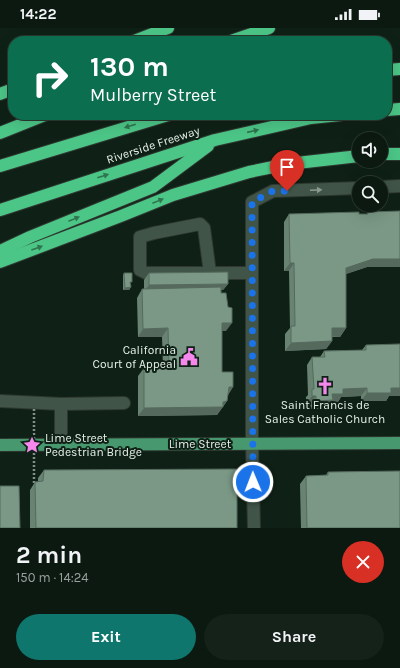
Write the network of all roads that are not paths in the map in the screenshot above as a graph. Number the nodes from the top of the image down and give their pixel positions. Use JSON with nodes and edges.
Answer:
{"nodes":[{"id":1,"x":168,"y":28,"type":"edge"},
{"id":2,"x":270,"y":28,"type":"edge"},
{"id":3,"x":147,"y":36,"type":"edge"},
{"id":4,"x":245,"y":36,"type":"edge"},
{"id":5,"x":32,"y":120,"type":"edge"},
{"id":6,"x":152,"y":120,"type":"edge"},
{"id":7,"x":302,"y":120,"type":"edge"},
{"id":8,"x":0,"y":133,"type":"edge"},
{"id":9,"x":215,"y":140,"type":"junction"},
{"id":10,"x":388,"y":154,"type":"edge"},
{"id":11,"x":400,"y":154,"type":"edge"},
{"id":12,"x":352,"y":156,"type":"edge"},
{"id":13,"x":0,"y":166,"type":"edge"},
{"id":14,"x":400,"y":186,"type":"edge"},
{"id":15,"x":388,"y":187,"type":"edge"},
{"id":16,"x":352,"y":188,"type":"edge"},
{"id":17,"x":0,"y":210,"type":"edge"},
{"id":18,"x":0,"y":251,"type":"edge"},
{"id":19,"x":0,"y":262,"type":"edge"},
{"id":20,"x":210,"y":272,"type":"junction"},
{"id":21,"x":252,"y":273,"type":"junction"},
{"id":22,"x":0,"y":401,"type":"edge"},
{"id":23,"x":124,"y":403,"type":"dead end"},
{"id":24,"x":61,"y":404,"type":"junction"},
{"id":25,"x":252,"y":443,"type":"junction"},
{"id":26,"x":400,"y":443,"type":"edge"},
{"id":27,"x":61,"y":444,"type":"junction"},
{"id":28,"x":0,"y":445,"type":"edge"},
{"id":29,"x":254,"y":528,"type":"edge"}],
"edges":[{"from":1,"to":3,"type":"highway"},
{"from":2,"to":4,"type":"highway"},
{"from":5,"to":8,"type":"highway"},
{"from":6,"to":13,"type":"highway","name":"Riverside Freeway","one_way":true},
{"from":9,"to":7,"type":"highway","name":"Riverside Freeway","one_way":true},
{"from":17,"to":9,"type":"highway","name":"Riverside Freeway","one_way":true},
{"from":18,"to":9,"type":"highway","one_way":true},
{"from":10,"to":11,"type":"highway"},
{"from":19,"to":12,"type":"highway","one_way":true},
{"from":14,"to":15,"type":"street"},
{"from":21,"to":16,"type":"street","one_way":true},
{"from":20,"to":20,"type":"street"},
{"from":20,"to":21,"type":"street"},
{"from":21,"to":25,"type":"street"},
{"from":22,"to":24,"type":"street"},
{"from":23,"to":24,"type":"street"},
{"from":24,"to":27,"type":"street"},
{"from":25,"to":26,"type":"main road","name":"Lime Street"},
{"from":25,"to":27,"type":"main road","name":"Lime Street"},
{"from":25,"to":29,"type":"street"},
{"from":27,"to":28,"type":"main road","name":"Lime Street"}]}
